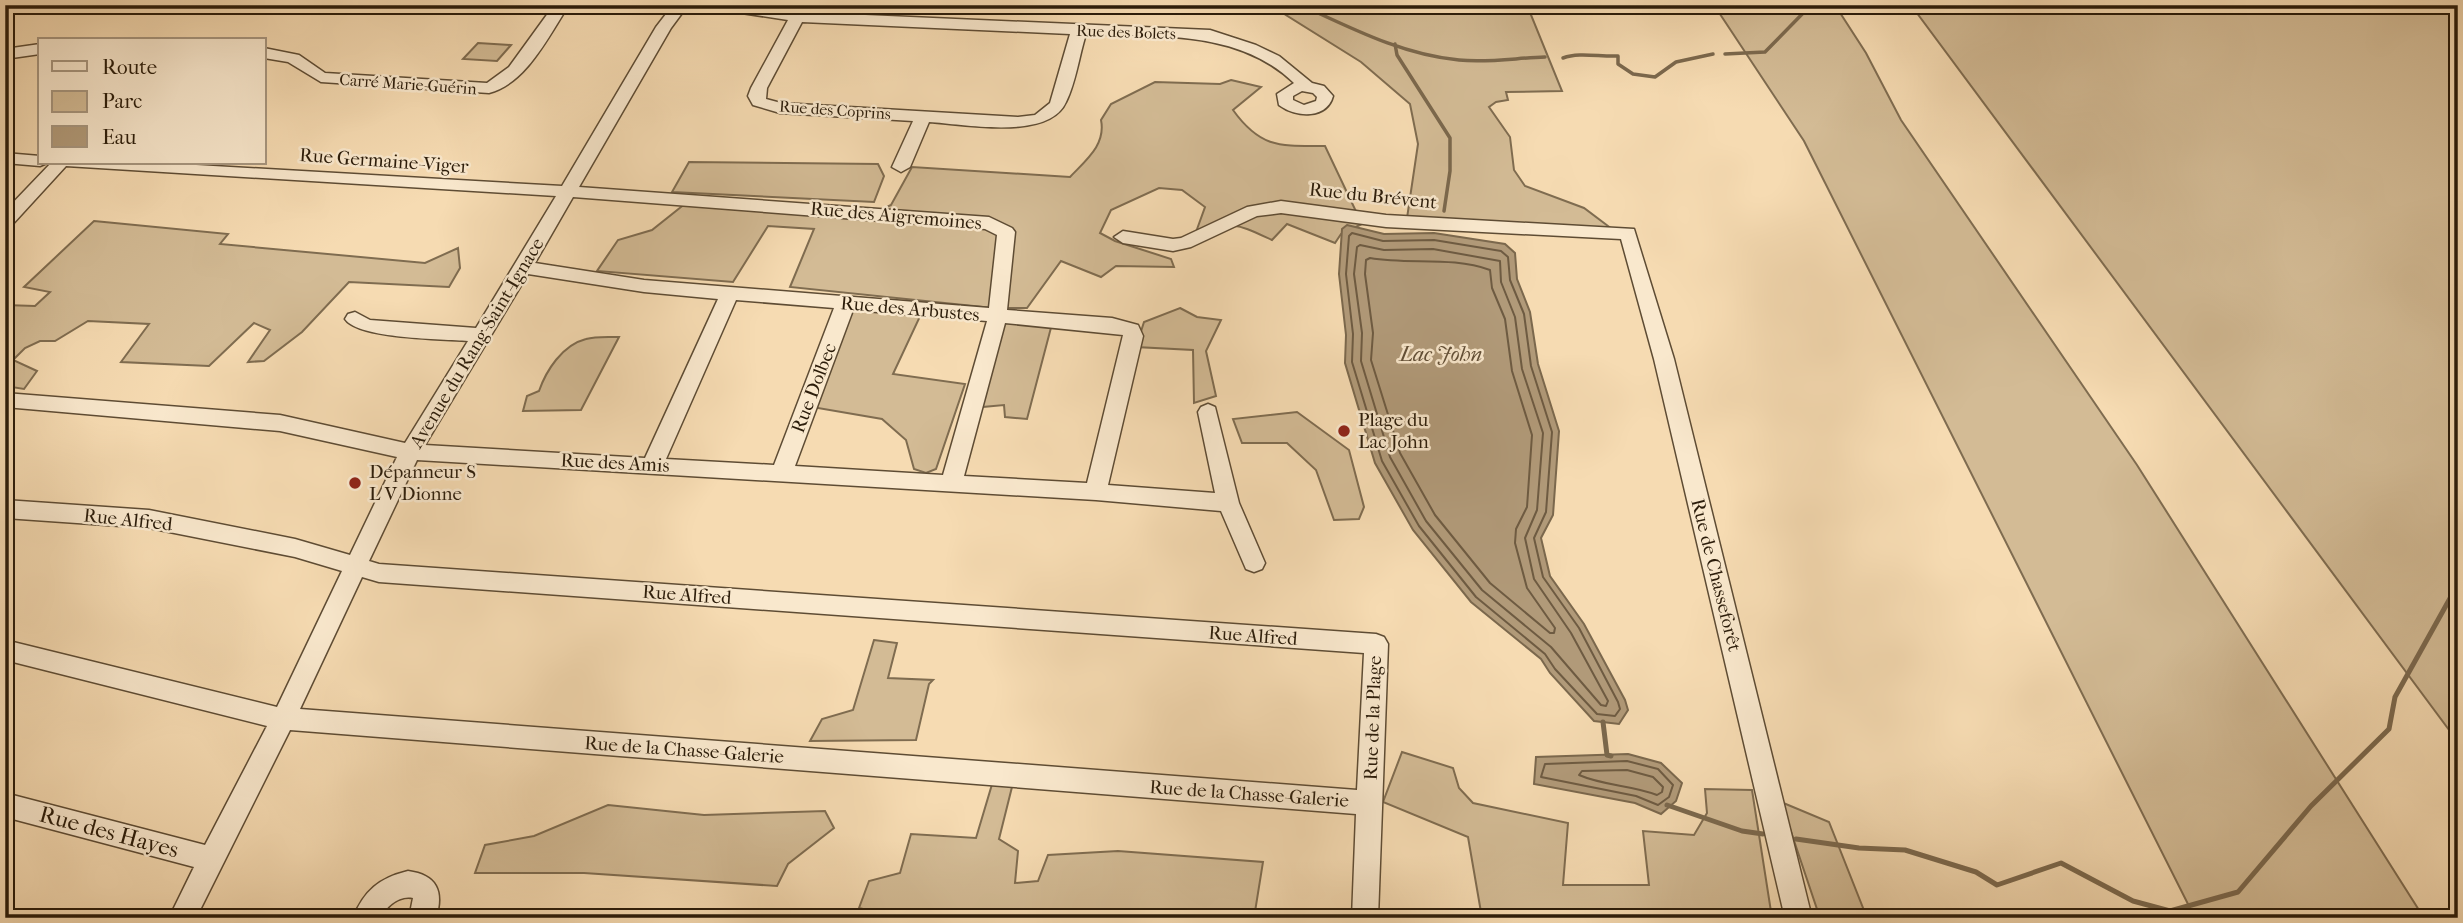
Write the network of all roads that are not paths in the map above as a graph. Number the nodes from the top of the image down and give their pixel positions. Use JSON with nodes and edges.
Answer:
{"nodes":[{"id":1,"x":17,"y":5,"type":"edge"},
{"id":2,"x":562,"y":5,"type":"edge"},
{"id":3,"x":681,"y":5,"type":"edge"},
{"id":4,"x":722,"y":5,"type":"edge"},
{"id":5,"x":5,"y":14,"type":"edge"},
{"id":6,"x":797,"y":17,"type":"junction"},
{"id":7,"x":1079,"y":30,"type":"junction"},
{"id":8,"x":38,"y":49,"type":"edge"},
{"id":9,"x":266,"y":52,"type":"edge"},
{"id":10,"x":5,"y":54,"type":"edge"},
{"id":11,"x":1306,"y":86,"type":"dead end"},
{"id":12,"x":923,"y":116,"type":"junction"},
{"id":13,"x":5,"y":158,"type":"edge"},
{"id":14,"x":38,"y":161,"type":"edge"},
{"id":15,"x":59,"y":164,"type":"edge"},
{"id":16,"x":89,"y":164,"type":"edge"},
{"id":17,"x":901,"y":167,"type":"dead end"},
{"id":18,"x":567,"y":194,"type":"junction"},
{"id":19,"x":5,"y":222,"type":"edge"},
{"id":20,"x":1628,"y":233,"type":"joint"},
{"id":21,"x":1122,"y":237,"type":"dead end"},
{"id":22,"x":523,"y":267,"type":"junction"},
{"id":23,"x":730,"y":293,"type":"junction"},
{"id":24,"x":846,"y":303,"type":"junction"},
{"id":25,"x":997,"y":318,"type":"junction"},
{"id":26,"x":355,"y":319,"type":"dead end"},
{"id":27,"x":480,"y":335,"type":"junction"},
{"id":28,"x":5,"y":400,"type":"edge"},
{"id":29,"x":1208,"y":412,"type":"dead end"},
{"id":30,"x":410,"y":452,"type":"junction"},
{"id":31,"x":652,"y":466,"type":"junction"},
{"id":32,"x":782,"y":472,"type":"junction"},
{"id":33,"x":951,"y":485,"type":"junction"},
{"id":34,"x":1096,"y":492,"type":"junction"},
{"id":35,"x":1228,"y":503,"type":"junction"},
{"id":36,"x":5,"y":509,"type":"edge"},
{"id":37,"x":1254,"y":563,"type":"dead end"},
{"id":38,"x":355,"y":566,"type":"junction"},
{"id":39,"x":1376,"y":644,"type":"joint"},
{"id":40,"x":5,"y":650,"type":"edge"},
{"id":41,"x":283,"y":719,"type":"junction"},
{"id":42,"x":1369,"y":803,"type":"junction"},
{"id":43,"x":5,"y":805,"type":"edge"},
{"id":44,"x":213,"y":860,"type":"junction"},
{"id":45,"x":182,"y":918,"type":"edge"},
{"id":46,"x":366,"y":918,"type":"edge"},
{"id":47,"x":422,"y":918,"type":"edge"},
{"id":48,"x":1365,"y":918,"type":"edge"},
{"id":49,"x":1799,"y":918,"type":"edge"}],
"edges":[{"from":1,"to":5,"type":"street"},
{"from":2,"to":9,"type":"street","name":"Carré Marie-Guérin"},
{"from":3,"to":18,"type":"street","name":"Avenue du Rang-Saint-Ignace"},
{"from":4,"to":6,"type":"street","name":"Rue des Bolets"},
{"from":6,"to":7,"type":"street","name":"Rue des Bolets"},
{"from":6,"to":12,"type":"street","name":"Rue des Coprins"},
{"from":7,"to":11,"type":"street","name":"Rue des Bolets"},
{"from":7,"to":12,"type":"street","name":"Rue des Coprins"},
{"from":8,"to":10,"type":"street"},
{"from":12,"to":17,"type":"street","name":"Rue des Coprins"},
{"from":13,"to":14,"type":"street"},
{"from":15,"to":19,"type":"street"},
{"from":16,"to":18,"type":"street","name":"Rue Germaine-Viger"},
{"from":18,"to":22,"type":"street","name":"Avenue du Rang-Saint-Ignace"},
{"from":18,"to":25,"type":"street","name":"Rue des Aigremoines"},
{"from":20,"to":21,"type":"street","name":"Rue du Brévent"},
{"from":20,"to":49,"type":"street","name":"Rue de Chasseforêt"},
{"from":22,"to":23,"type":"street","name":"Rue des Arbustes"},
{"from":22,"to":27,"type":"street","name":"Avenue du Rang-Saint-Ignace"},
{"from":23,"to":24,"type":"street","name":"Rue des Arbustes"},
{"from":23,"to":31,"type":"street"},
{"from":24,"to":25,"type":"street","name":"Rue des Arbustes"},
{"from":24,"to":32,"type":"street","name":"Rue Dolbec"},
{"from":25,"to":33,"type":"street","name":"Rue des Aigremoines"},
{"from":25,"to":34,"type":"street","name":"Rue des Arbustes"},
{"from":26,"to":27,"type":"street"},
{"from":27,"to":30,"type":"street","name":"Avenue du Rang-Saint-Ignace"},
{"from":28,"to":30,"type":"street","name":"Rue des Amis"},
{"from":29,"to":35,"type":"street"},
{"from":30,"to":31,"type":"street","name":"Rue des Amis"},
{"from":30,"to":38,"type":"street","name":"Avenue du Rang-Saint-Ignace"},
{"from":31,"to":32,"type":"street","name":"Rue des Amis"},
{"from":32,"to":33,"type":"street","name":"Rue des Amis"},
{"from":33,"to":34,"type":"street","name":"Rue des Amis"},
{"from":34,"to":35,"type":"street","name":"Rue des Amis"},
{"from":35,"to":37,"type":"street"},
{"from":36,"to":38,"type":"street","name":"Rue Alfred"},
{"from":38,"to":39,"type":"street","name":"Rue Alfred"},
{"from":38,"to":41,"type":"street","name":"Avenue du Rang-Saint-Ignace"},
{"from":39,"to":42,"type":"street","name":"Rue de la Plage"},
{"from":40,"to":41,"type":"street","name":"Rue de la Chasse-Galerie"},
{"from":41,"to":42,"type":"street","name":"Rue de la Chasse-Galerie"},
{"from":41,"to":44,"type":"street","name":"Avenue du Rang-Saint-Ignace"},
{"from":42,"to":48,"type":"street","name":"Rue de la Plage"},
{"from":43,"to":44,"type":"street","name":"Rue des Hayes"},
{"from":44,"to":45,"type":"street","name":"Avenue du Rang-Saint-Ignace"},
{"from":46,"to":47,"type":"street"}]}
